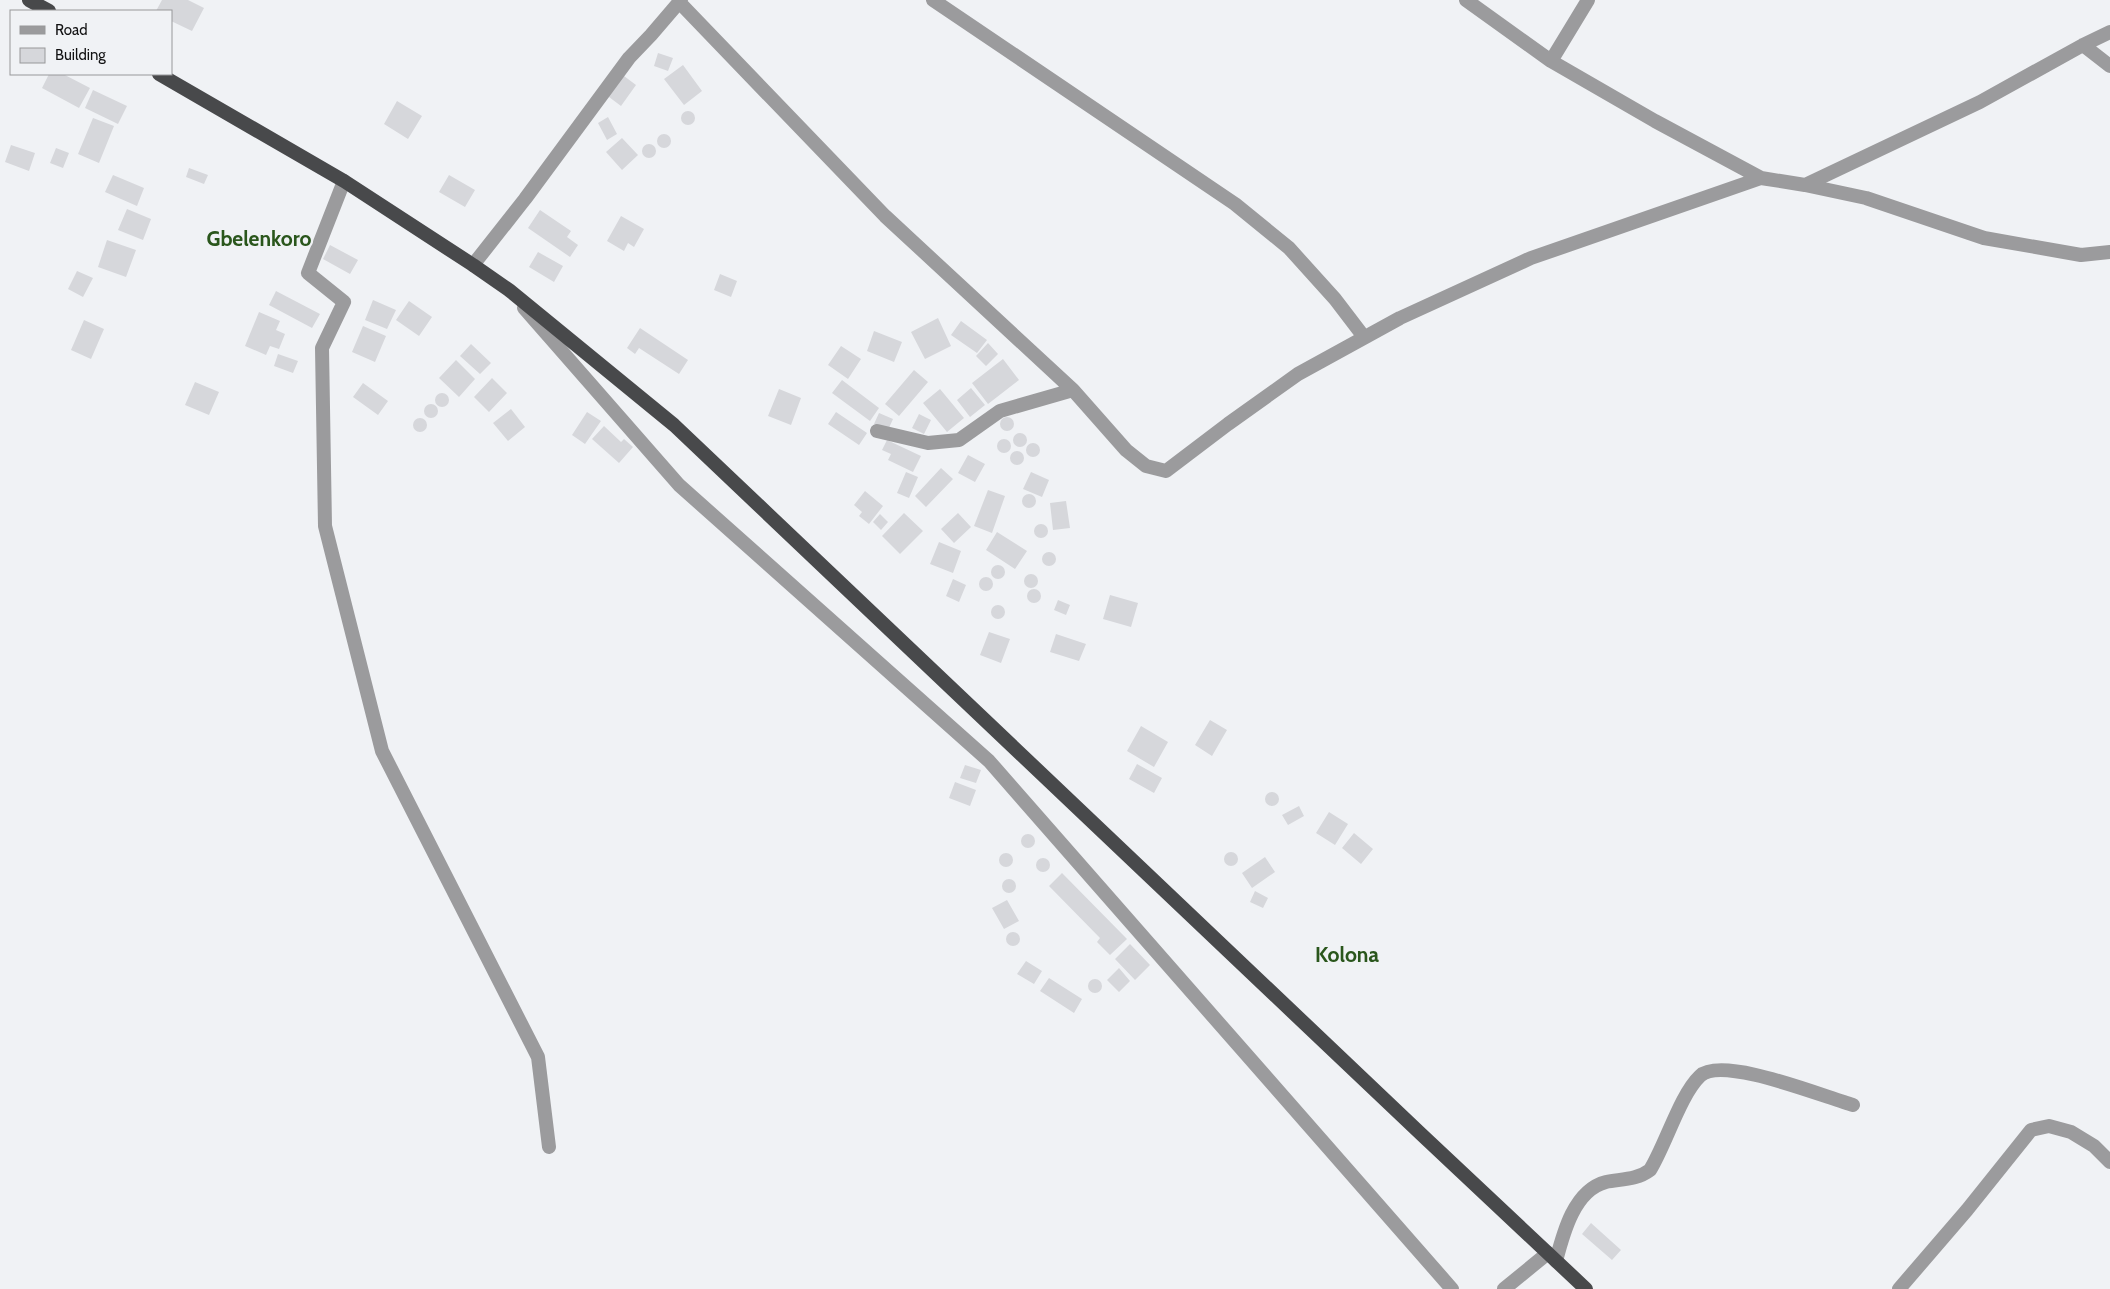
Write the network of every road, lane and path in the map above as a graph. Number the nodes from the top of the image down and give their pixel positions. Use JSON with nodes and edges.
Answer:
{"nodes":[{"id":1,"x":29,"y":0,"type":"edge"},
{"id":2,"x":933,"y":0,"type":"edge"},
{"id":3,"x":1466,"y":0,"type":"edge"},
{"id":4,"x":1588,"y":0,"type":"edge"},
{"id":5,"x":680,"y":1,"type":"edge"},
{"id":6,"x":47,"y":10,"type":"edge"},
{"id":7,"x":2110,"y":32,"type":"edge"},
{"id":8,"x":2083,"y":44,"type":"junction"},
{"id":9,"x":1551,"y":61,"type":"junction"},
{"id":10,"x":2110,"y":66,"type":"edge"},
{"id":11,"x":161,"y":75,"type":"edge"},
{"id":12,"x":1761,"y":178,"type":"junction"},
{"id":13,"x":344,"y":181,"type":"junction"},
{"id":14,"x":1805,"y":184,"type":"junction"},
{"id":15,"x":2110,"y":252,"type":"edge"},
{"id":16,"x":473,"y":265,"type":"junction"},
{"id":17,"x":509,"y":290,"type":"junction"},
{"id":18,"x":1364,"y":337,"type":"junction"},
{"id":19,"x":1073,"y":390,"type":"junction"},
{"id":20,"x":877,"y":431,"type":"dead end"},
{"id":21,"x":1853,"y":1105,"type":"dead end"},
{"id":22,"x":549,"y":1147,"type":"dead end"},
{"id":23,"x":2110,"y":1162,"type":"edge"},
{"id":24,"x":1552,"y":1257,"type":"junction"},
{"id":25,"x":1452,"y":1289,"type":"edge"},
{"id":26,"x":1504,"y":1289,"type":"edge"},
{"id":27,"x":1586,"y":1289,"type":"edge"},
{"id":28,"x":1899,"y":1289,"type":"edge"}],
"edges":[{"from":1,"to":6,"type":"highway"},
{"from":2,"to":18,"type":"street"},
{"from":3,"to":9,"type":"street"},
{"from":4,"to":9,"type":"street"},
{"from":5,"to":16,"type":"street"},
{"from":5,"to":19,"type":"street"},
{"from":7,"to":8,"type":"street"},
{"from":8,"to":10,"type":"street"},
{"from":8,"to":14,"type":"street"},
{"from":9,"to":12,"type":"street"},
{"from":11,"to":13,"type":"highway"},
{"from":12,"to":14,"type":"street"},
{"from":12,"to":18,"type":"street"},
{"from":13,"to":16,"type":"highway"},
{"from":13,"to":22,"type":"street"},
{"from":14,"to":15,"type":"street"},
{"from":16,"to":17,"type":"highway"},
{"from":17,"to":24,"type":"highway"},
{"from":17,"to":25,"type":"street"},
{"from":18,"to":19,"type":"street"},
{"from":19,"to":20,"type":"street"},
{"from":21,"to":24,"type":"street"},
{"from":23,"to":28,"type":"street"},
{"from":24,"to":26,"type":"street"},
{"from":24,"to":27,"type":"highway"}]}
